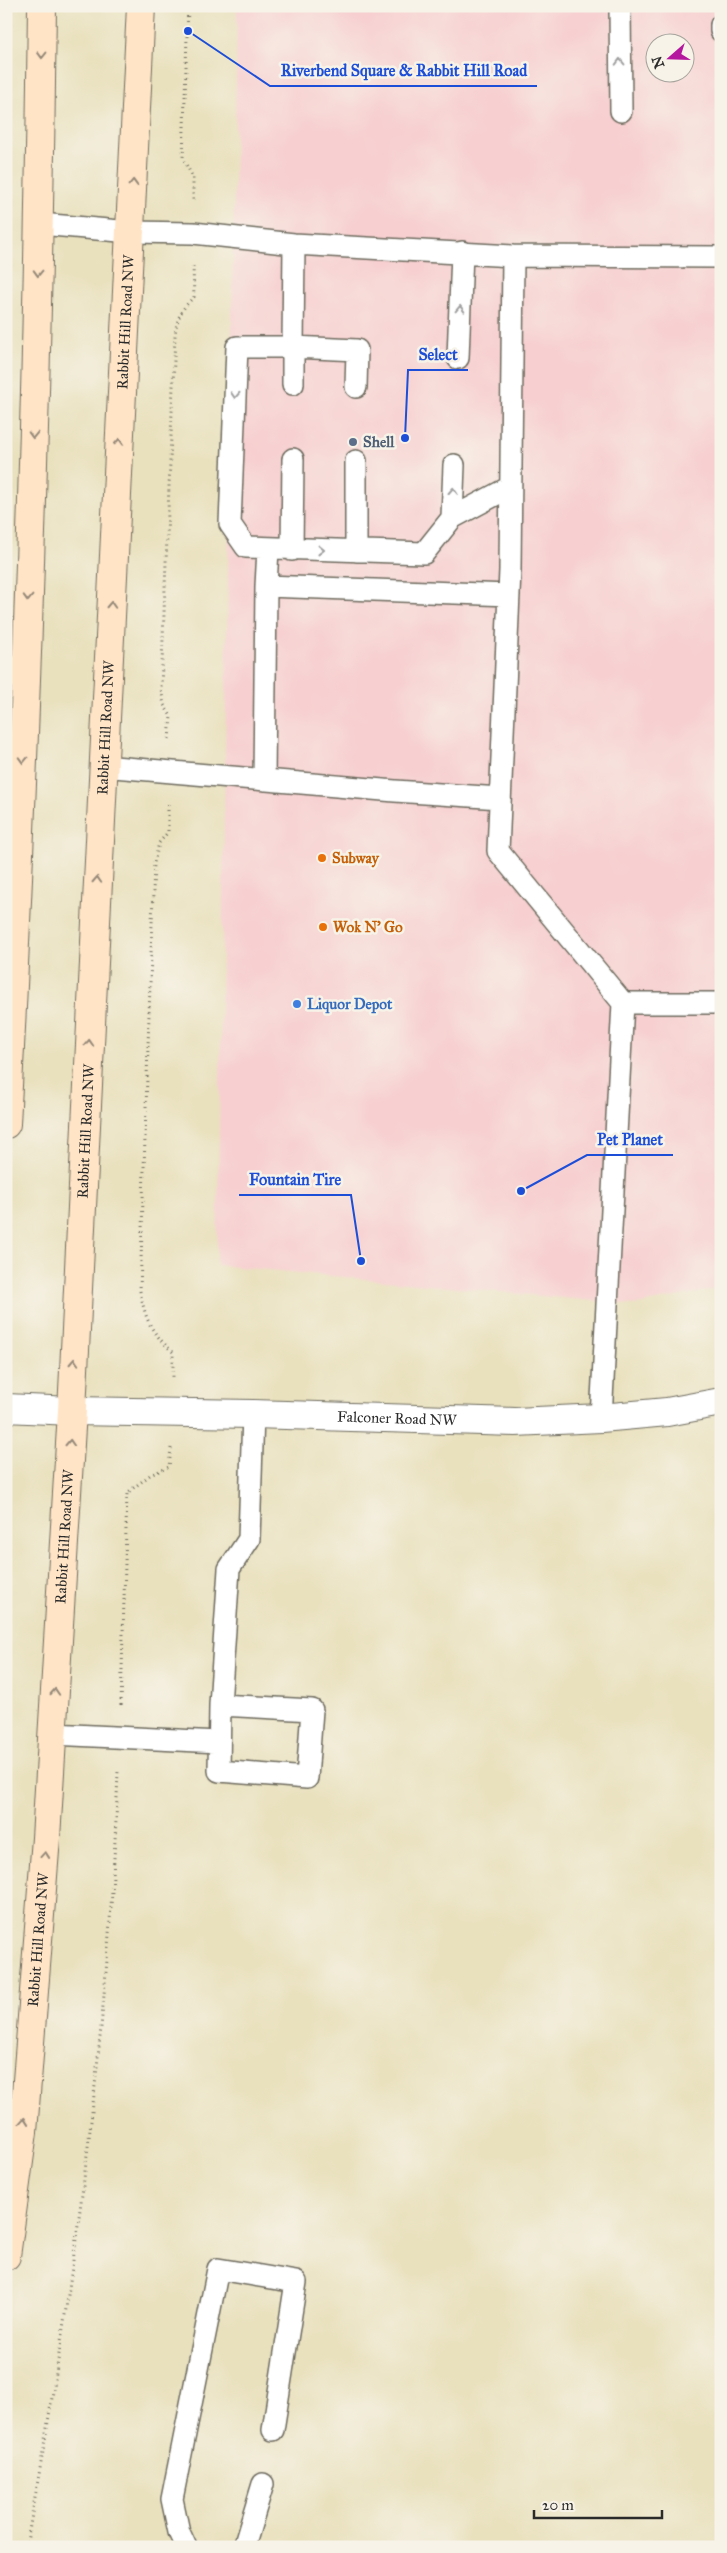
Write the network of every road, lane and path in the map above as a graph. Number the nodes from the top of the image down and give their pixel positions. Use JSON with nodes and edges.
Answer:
{"nodes":[{"id":1,"x":42,"y":6,"type":"edge"},
{"id":2,"x":141,"y":6,"type":"edge"},
{"id":3,"x":188,"y":6,"type":"edge"},
{"id":4,"x":620,"y":6,"type":"edge"},
{"id":5,"x":721,"y":25,"type":"edge"},
{"id":6,"x":721,"y":31,"type":"edge"},
{"id":7,"x":621,"y":111,"type":"dead end"},
{"id":8,"x":40,"y":224,"type":"junction"},
{"id":9,"x":131,"y":232,"type":"junction"},
{"id":10,"x":193,"y":233,"type":"junction"},
{"id":11,"x":294,"y":244,"type":"junction"},
{"id":12,"x":462,"y":252,"type":"junction"},
{"id":13,"x":512,"y":256,"type":"junction"},
{"id":14,"x":721,"y":258,"type":"edge"},
{"id":15,"x":294,"y":347,"type":"junction"},
{"id":16,"x":458,"y":358,"type":"dead end"},
{"id":17,"x":293,"y":384,"type":"dead end"},
{"id":18,"x":356,"y":388,"type":"dead end"},
{"id":19,"x":293,"y":459,"type":"dead end"},
{"id":20,"x":356,"y":461,"type":"dead end"},
{"id":21,"x":454,"y":465,"type":"dead end"},
{"id":22,"x":510,"y":488,"type":"junction"},
{"id":23,"x":452,"y":518,"type":"junction"},
{"id":24,"x":268,"y":549,"type":"junction"},
{"id":25,"x":292,"y":550,"type":"junction"},
{"id":26,"x":356,"y":551,"type":"junction"},
{"id":27,"x":266,"y":586,"type":"junction"},
{"id":28,"x":509,"y":595,"type":"junction"},
{"id":29,"x":102,"y":766,"type":"junction"},
{"id":30,"x":168,"y":772,"type":"junction"},
{"id":31,"x":264,"y":780,"type":"junction"},
{"id":32,"x":500,"y":798,"type":"junction"},
{"id":33,"x":623,"y":1003,"type":"junction"},
{"id":34,"x":721,"y":1003,"type":"edge"},
{"id":35,"x":6,"y":1124,"type":"edge"},
{"id":36,"x":721,"y":1402,"type":"edge"},
{"id":37,"x":6,"y":1408,"type":"edge"},
{"id":38,"x":72,"y":1411,"type":"junction"},
{"id":39,"x":173,"y":1412,"type":"junction"},
{"id":40,"x":253,"y":1414,"type":"junction"},
{"id":41,"x":601,"y":1418,"type":"junction"},
{"id":42,"x":220,"y":1705,"type":"junction"},
{"id":43,"x":52,"y":1734,"type":"junction"},
{"id":44,"x":120,"y":1737,"type":"junction"},
{"id":45,"x":219,"y":1742,"type":"junction"},
{"id":46,"x":6,"y":2256,"type":"edge"},
{"id":47,"x":273,"y":2430,"type":"dead end"},
{"id":48,"x":263,"y":2484,"type":"dead end"},
{"id":49,"x":26,"y":2547,"type":"edge"},
{"id":50,"x":186,"y":2547,"type":"edge"},
{"id":51,"x":244,"y":2547,"type":"edge"}],
"edges":[{"from":1,"to":8,"type":"main road","one_way":true},
{"from":9,"to":2,"type":"main road","name":"Rabbit Hill Road NW","one_way":true},
{"from":3,"to":10,"type":"path"},
{"from":7,"to":4,"type":"lane","one_way":true},
{"from":5,"to":6,"type":"lane"},
{"from":8,"to":9,"type":"lane"},
{"from":8,"to":35,"type":"main road","one_way":true},
{"from":9,"to":10,"type":"lane"},
{"from":29,"to":9,"type":"main road","name":"Rabbit Hill Road NW","one_way":true},
{"from":10,"to":11,"type":"lane"},
{"from":10,"to":30,"type":"path"},
{"from":11,"to":12,"type":"lane"},
{"from":11,"to":15,"type":"lane"},
{"from":12,"to":13,"type":"lane"},
{"from":16,"to":12,"type":"lane","one_way":true},
{"from":13,"to":14,"type":"lane"},
{"from":13,"to":22,"type":"lane"},
{"from":15,"to":17,"type":"lane"},
{"from":15,"to":18,"type":"lane"},
{"from":15,"to":24,"type":"lane","one_way":true},
{"from":19,"to":25,"type":"lane"},
{"from":20,"to":26,"type":"lane"},
{"from":23,"to":21,"type":"lane","one_way":true},
{"from":22,"to":23,"type":"lane"},
{"from":22,"to":28,"type":"lane"},
{"from":23,"to":26,"type":"lane"},
{"from":24,"to":25,"type":"lane"},
{"from":24,"to":27,"type":"lane"},
{"from":25,"to":26,"type":"lane","one_way":true},
{"from":27,"to":28,"type":"lane"},
{"from":27,"to":31,"type":"lane"},
{"from":28,"to":32,"type":"lane"},
{"from":29,"to":30,"type":"lane"},
{"from":38,"to":29,"type":"main road","name":"Rabbit Hill Road NW","one_way":true},
{"from":30,"to":31,"type":"lane"},
{"from":30,"to":39,"type":"path"},
{"from":31,"to":32,"type":"lane"},
{"from":32,"to":33,"type":"lane"},
{"from":33,"to":34,"type":"lane"},
{"from":33,"to":41,"type":"lane"},
{"from":36,"to":41,"type":"street","name":"Falconer Road NW"},
{"from":37,"to":38,"type":"street","name":"Falconer Road NW"},
{"from":38,"to":39,"type":"street","name":"Falconer Road NW"},
{"from":43,"to":38,"type":"main road","name":"Rabbit Hill Road NW","one_way":true},
{"from":39,"to":40,"type":"street","name":"Falconer Road NW"},
{"from":39,"to":44,"type":"path"},
{"from":40,"to":41,"type":"street","name":"Falconer Road NW"},
{"from":40,"to":42,"type":"lane"},
{"from":42,"to":45,"type":"lane"},
{"from":42,"to":45,"type":"lane"},
{"from":43,"to":44,"type":"lane"},
{"from":46,"to":43,"type":"main road","name":"Rabbit Hill Road NW","one_way":true},
{"from":44,"to":45,"type":"lane"},
{"from":44,"to":49,"type":"path"},
{"from":47,"to":50,"type":"lane"},
{"from":48,"to":51,"type":"lane"}]}
